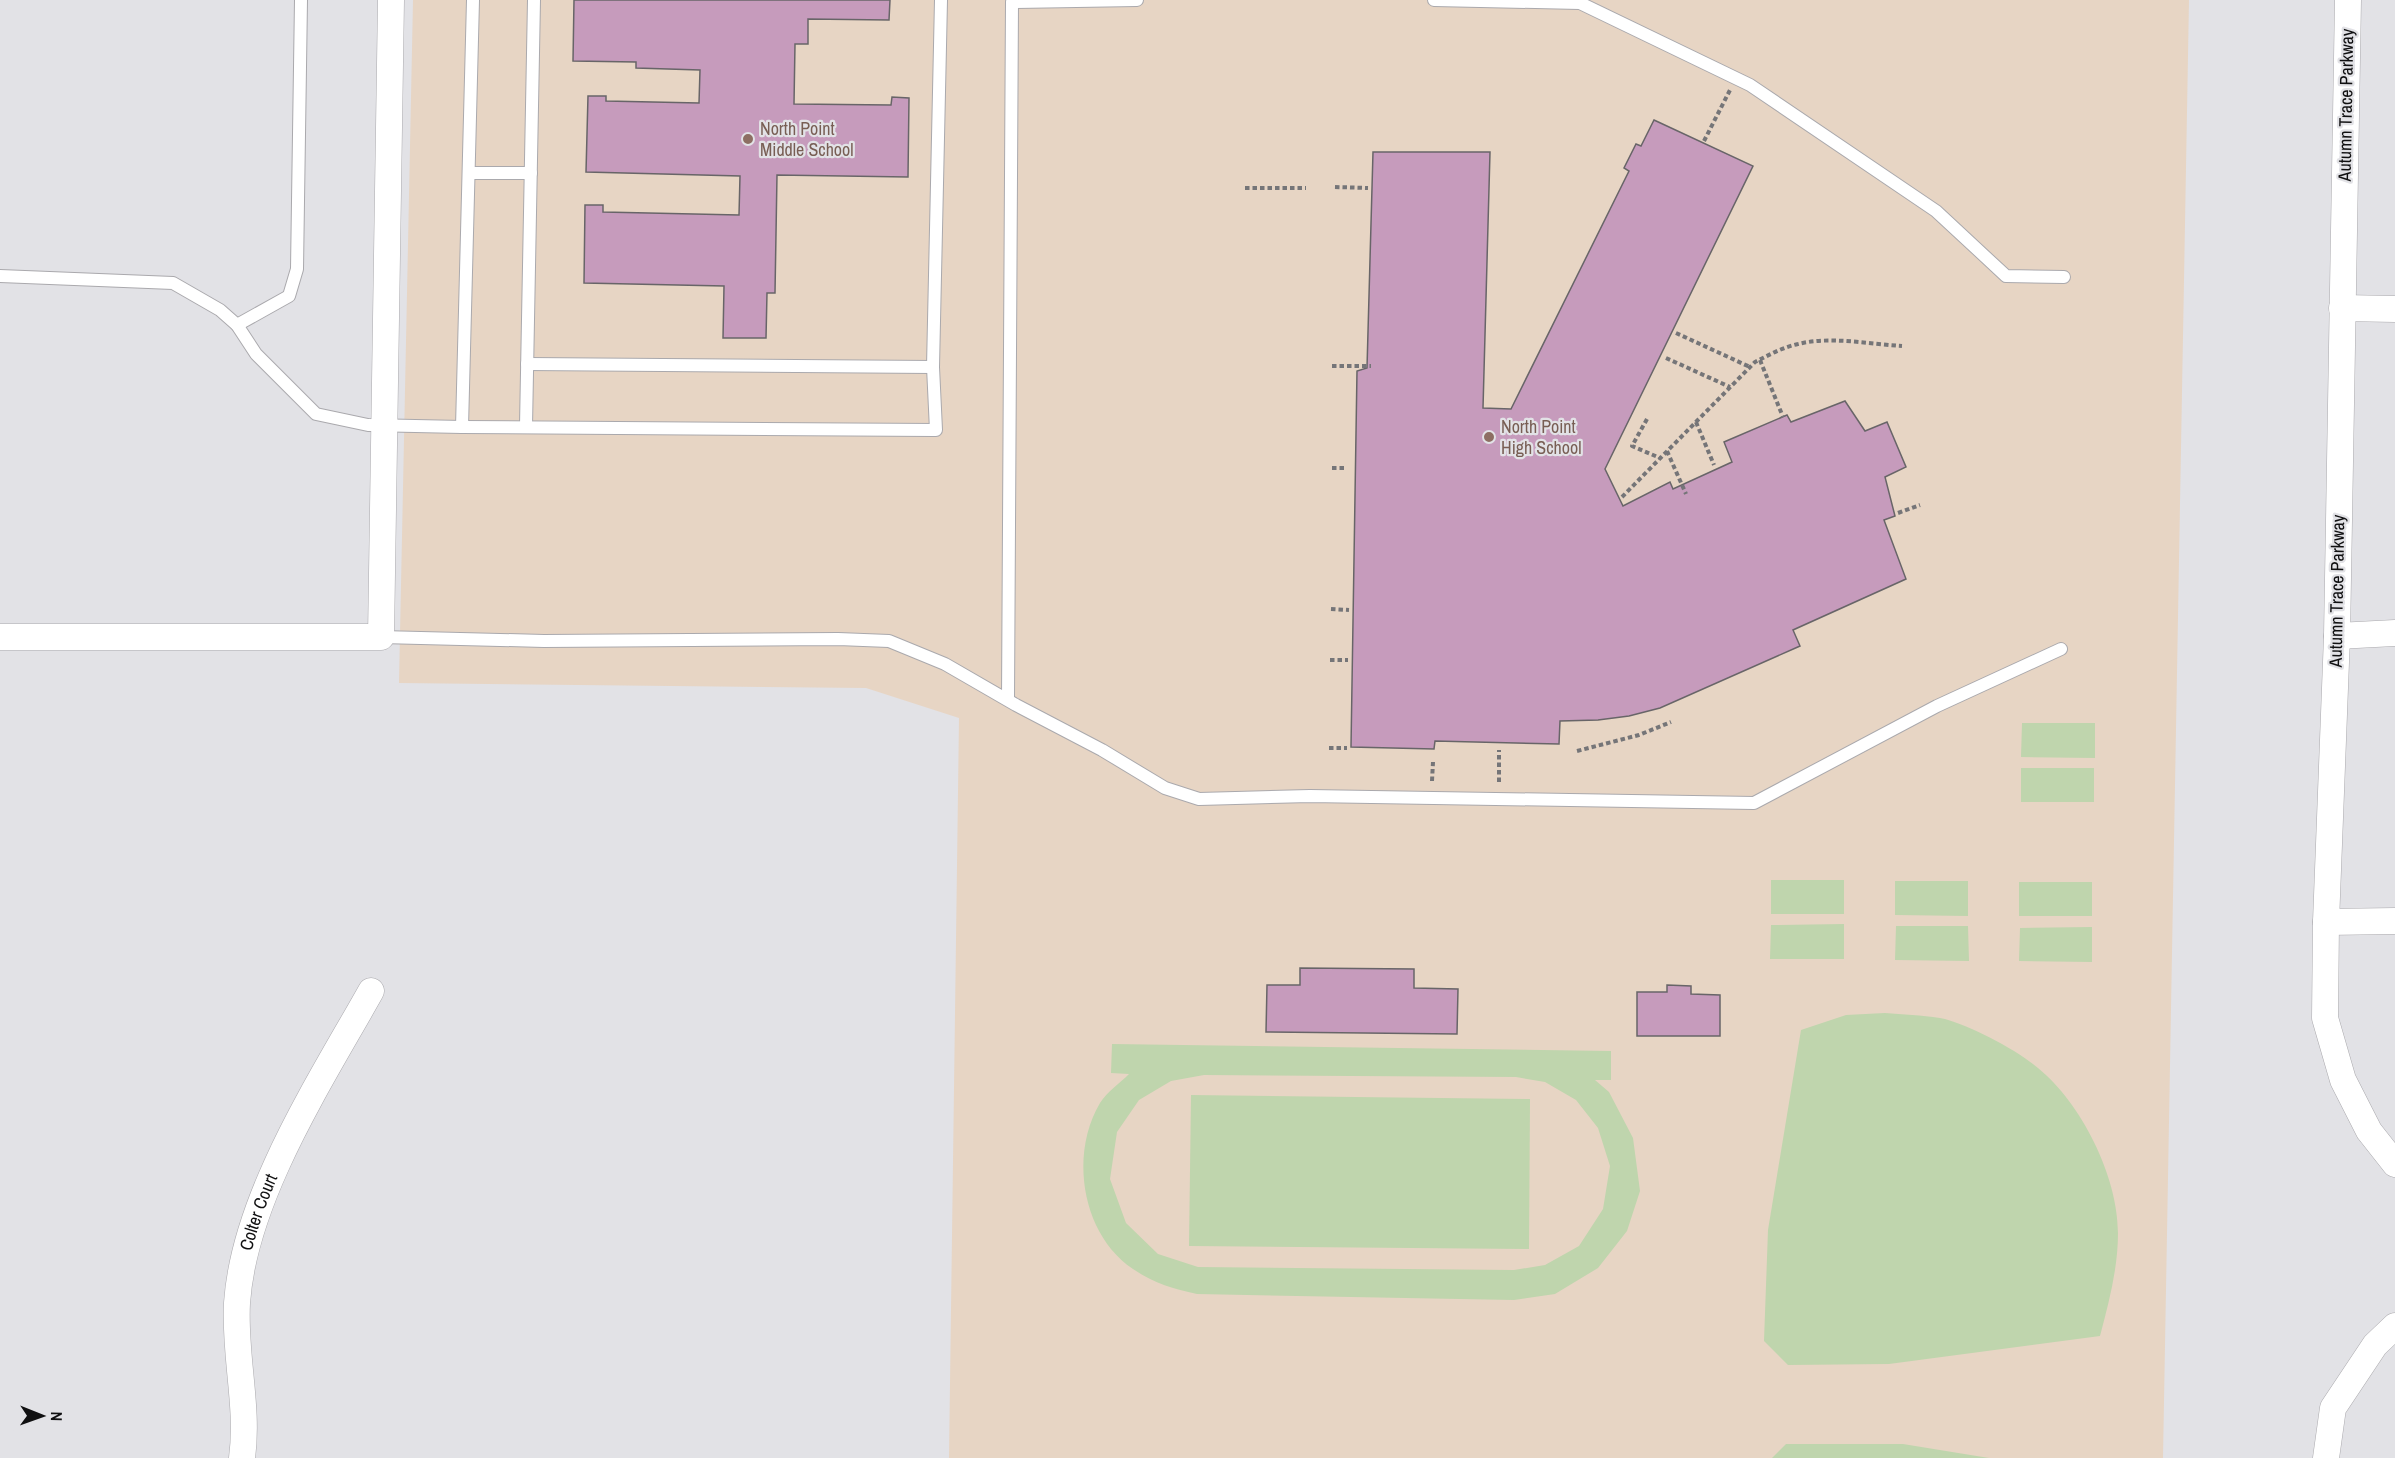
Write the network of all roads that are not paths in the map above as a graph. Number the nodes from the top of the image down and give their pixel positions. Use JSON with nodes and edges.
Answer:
{"nodes":[{"id":1,"x":301,"y":0,"type":"edge"},
{"id":2,"x":391,"y":0,"type":"edge"},
{"id":3,"x":473,"y":0,"type":"edge"},
{"id":4,"x":534,"y":0,"type":"edge"},
{"id":5,"x":941,"y":0,"type":"edge"},
{"id":6,"x":1137,"y":0,"type":"edge"},
{"id":7,"x":1434,"y":0,"type":"edge"},
{"id":8,"x":2348,"y":0,"type":"edge"},
{"id":9,"x":469,"y":173,"type":"junction"},
{"id":10,"x":531,"y":173,"type":"junction"},
{"id":11,"x":0,"y":276,"type":"edge"},
{"id":12,"x":2064,"y":277,"type":"dead end"},
{"id":13,"x":2342,"y":308,"type":"junction"},
{"id":14,"x":2395,"y":309,"type":"edge"},
{"id":15,"x":237,"y":326,"type":"junction"},
{"id":16,"x":527,"y":364,"type":"junction"},
{"id":17,"x":933,"y":367,"type":"junction"},
{"id":18,"x":385,"y":426,"type":"junction"},
{"id":19,"x":526,"y":426,"type":"junction"},
{"id":20,"x":462,"y":427,"type":"junction"},
{"id":21,"x":2395,"y":633,"type":"edge"},
{"id":22,"x":2337,"y":636,"type":"junction"},
{"id":23,"x":0,"y":637,"type":"edge"},
{"id":24,"x":381,"y":637,"type":"junction"},
{"id":25,"x":2061,"y":649,"type":"dead end"},
{"id":26,"x":1008,"y":699,"type":"junction"},
{"id":27,"x":2395,"y":921,"type":"edge"},
{"id":28,"x":2326,"y":922,"type":"junction"},
{"id":29,"x":371,"y":991,"type":"dead end"},
{"id":30,"x":2395,"y":1164,"type":"edge"},
{"id":31,"x":2395,"y":1326,"type":"edge"},
{"id":32,"x":243,"y":1458,"type":"edge"},
{"id":33,"x":2326,"y":1458,"type":"edge"}],
"edges":[{"from":1,"to":15,"type":"lane"},
{"from":2,"to":18,"type":"street"},
{"from":3,"to":9,"type":"lane"},
{"from":4,"to":10,"type":"lane"},
{"from":5,"to":17,"type":"lane"},
{"from":6,"to":26,"type":"lane"},
{"from":7,"to":12,"type":"lane"},
{"from":8,"to":13,"type":"street","name":"Autumn Trace Parkway"},
{"from":9,"to":10,"type":"lane"},
{"from":9,"to":20,"type":"lane"},
{"from":10,"to":16,"type":"lane"},
{"from":11,"to":15,"type":"lane"},
{"from":13,"to":14,"type":"street"},
{"from":13,"to":22,"type":"street","name":"Autumn Trace Parkway"},
{"from":15,"to":18,"type":"lane"},
{"from":16,"to":17,"type":"lane"},
{"from":16,"to":19,"type":"lane"},
{"from":17,"to":19,"type":"lane"},
{"from":18,"to":20,"type":"lane"},
{"from":18,"to":24,"type":"street"},
{"from":19,"to":20,"type":"lane"},
{"from":21,"to":22,"type":"street"},
{"from":22,"to":28,"type":"street","name":"Autumn Trace Parkway"},
{"from":23,"to":24,"type":"street"},
{"from":24,"to":26,"type":"lane"},
{"from":25,"to":26,"type":"lane"},
{"from":27,"to":28,"type":"street"},
{"from":28,"to":30,"type":"street","name":"Autumn Trace Parkway"},
{"from":29,"to":32,"type":"street","name":"Colter Court"},
{"from":31,"to":33,"type":"street"}]}
